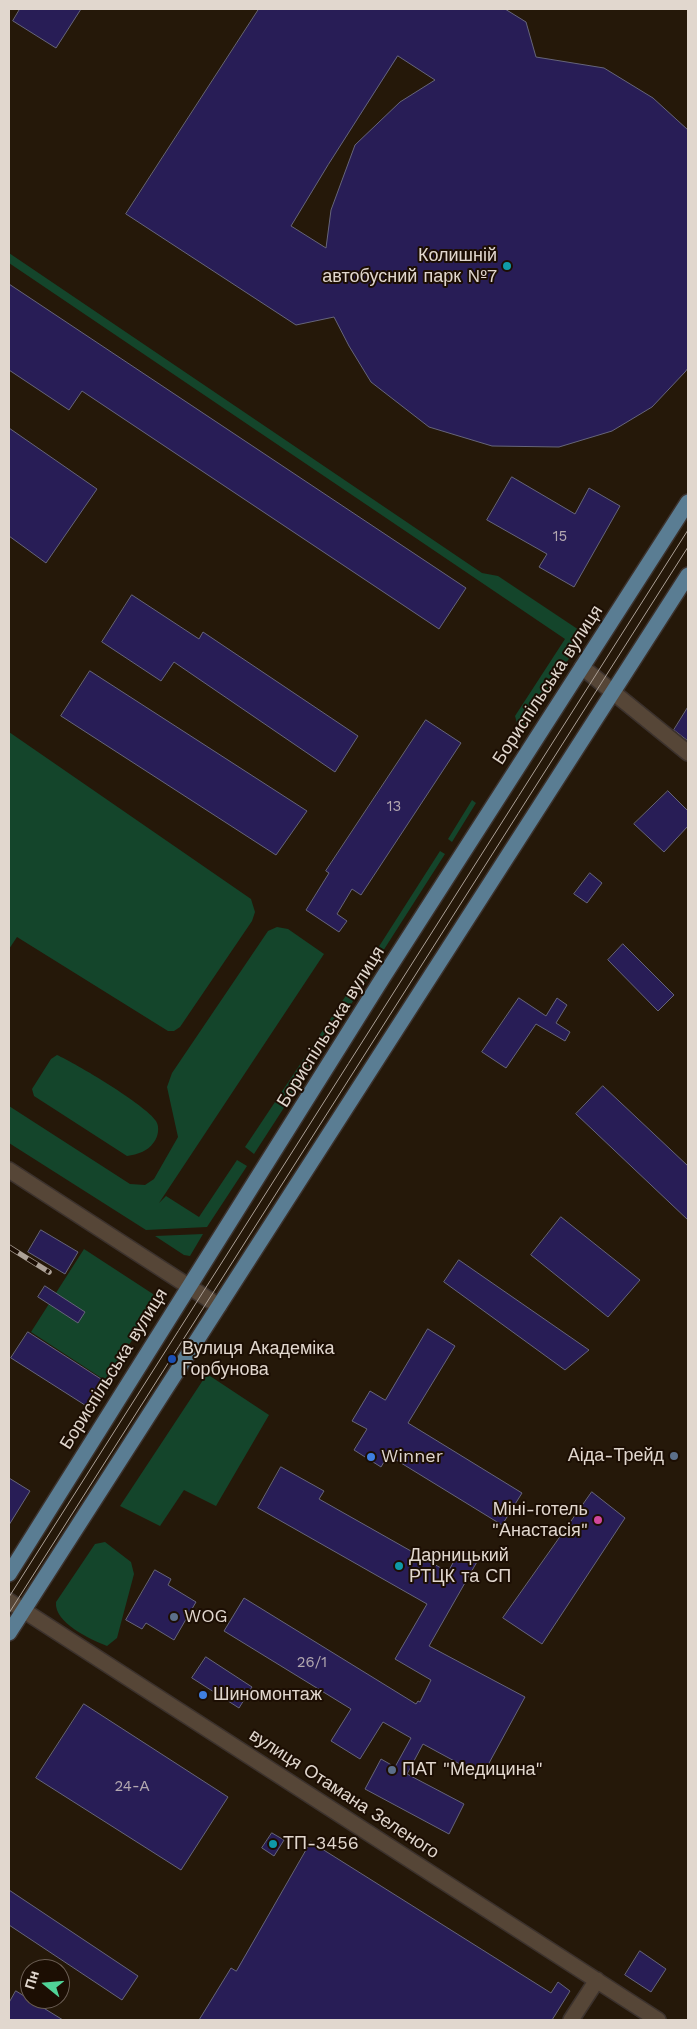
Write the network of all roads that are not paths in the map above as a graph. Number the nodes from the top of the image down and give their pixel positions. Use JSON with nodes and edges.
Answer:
{"nodes":[{"id":1,"x":688,"y":502,"type":"edge"},
{"id":2,"x":688,"y":575,"type":"edge"},
{"id":3,"x":582,"y":667,"type":"junction"},
{"id":4,"x":613,"y":691,"type":"junction"},
{"id":5,"x":688,"y":753,"type":"edge"},
{"id":6,"x":9,"y":1170,"type":"edge"},
{"id":7,"x":188,"y":1286,"type":"junction"},
{"id":8,"x":219,"y":1306,"type":"junction"},
{"id":9,"x":9,"y":1574,"type":"edge"},
{"id":10,"x":9,"y":1601,"type":"edge"},
{"id":11,"x":23,"y":1610,"type":"junction"},
{"id":12,"x":9,"y":1633,"type":"edge"},
{"id":13,"x":597,"y":1980,"type":"junction"},
{"id":14,"x":570,"y":2020,"type":"edge"},
{"id":15,"x":658,"y":2020,"type":"edge"}],
"edges":[{"from":1,"to":3,"type":"main road","name":"Бориспільська вулиця"},
{"from":2,"to":4,"type":"main road"},
{"from":3,"to":4,"type":"street"},
{"from":3,"to":7,"type":"main road","name":"Бориспільська вулиця"},
{"from":4,"to":5,"type":"street"},
{"from":4,"to":8,"type":"main road"},
{"from":6,"to":7,"type":"street"},
{"from":7,"to":8,"type":"street"},
{"from":7,"to":9,"type":"main road","name":"Бориспільська вулиця"},
{"from":8,"to":11,"type":"main road"},
{"from":10,"to":11,"type":"street","name":"вулиця Отамана Зеленого"},
{"from":11,"to":12,"type":"main road"},
{"from":11,"to":13,"type":"street","name":"вулиця Отамана Зеленого"},
{"from":13,"to":14,"type":"street"},
{"from":13,"to":15,"type":"street","name":"вулиця Отамана Зеленого"}]}
